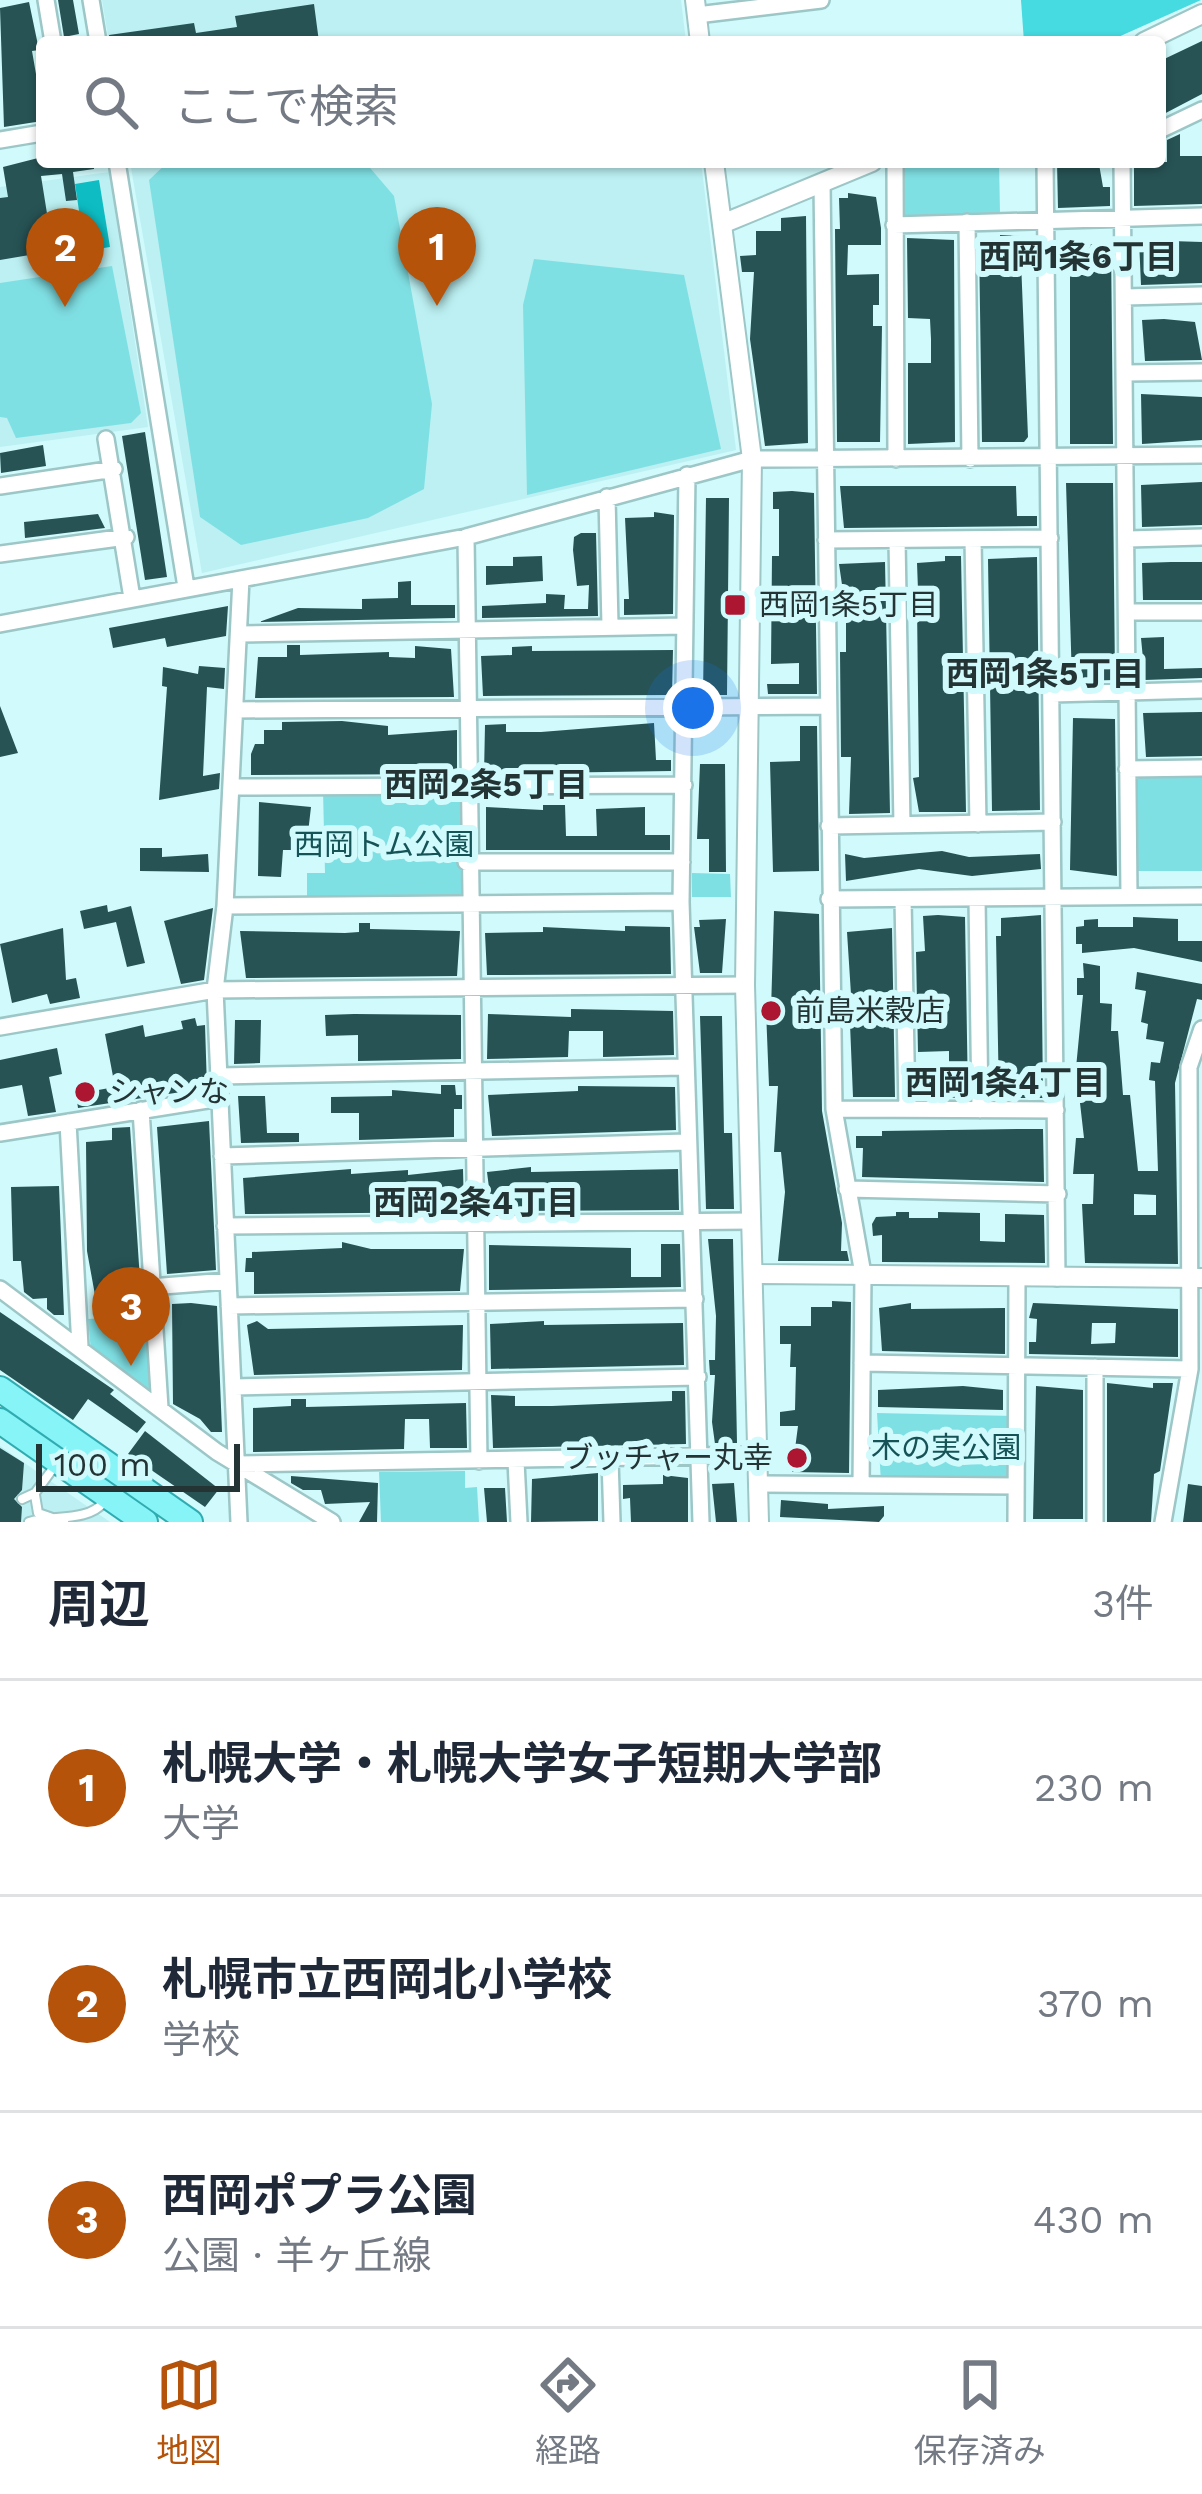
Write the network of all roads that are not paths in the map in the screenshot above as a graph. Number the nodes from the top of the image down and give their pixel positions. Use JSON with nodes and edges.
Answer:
{"nodes":[{"id":1,"x":46,"y":0,"type":"edge"},
{"id":2,"x":91,"y":0,"type":"edge"},
{"id":3,"x":821,"y":0,"type":"edge"},
{"id":4,"x":746,"y":5,"type":"edge"},
{"id":5,"x":696,"y":8,"type":"edge"},
{"id":6,"x":1202,"y":14,"type":"edge"},
{"id":7,"x":52,"y":36,"type":"edge"},
{"id":8,"x":97,"y":36,"type":"edge"},
{"id":9,"x":1156,"y":36,"type":"edge"},
{"id":10,"x":1202,"y":110,"type":"edge"},
{"id":11,"x":1166,"y":127,"type":"edge"},
{"id":12,"x":36,"y":134,"type":"edge"},
{"id":13,"x":0,"y":140,"type":"edge"},
{"id":14,"x":118,"y":168,"type":"edge"},
{"id":15,"x":716,"y":168,"type":"edge"},
{"id":16,"x":858,"y":168,"type":"edge"},
{"id":17,"x":895,"y":168,"type":"edge"},
{"id":18,"x":1046,"y":168,"type":"edge"},
{"id":19,"x":1122,"y":168,"type":"edge"},
{"id":20,"x":822,"y":183,"type":"junction"},
{"id":21,"x":1122,"y":216,"type":"junction"},
{"id":22,"x":1202,"y":216,"type":"edge"},
{"id":23,"x":1046,"y":218,"type":"junction"},
{"id":24,"x":967,"y":222,"type":"junction"},
{"id":25,"x":722,"y":224,"type":"junction"},
{"id":26,"x":894,"y":225,"type":"junction"},
{"id":27,"x":1202,"y":295,"type":"edge"},
{"id":28,"x":1125,"y":297,"type":"junction"},
{"id":29,"x":1202,"y":372,"type":"edge"},
{"id":30,"x":1126,"y":373,"type":"junction"},
{"id":31,"x":106,"y":440,"type":"dead end"},
{"id":32,"x":1202,"y":455,"type":"edge"},
{"id":33,"x":1127,"y":456,"type":"junction"},
{"id":34,"x":1048,"y":457,"type":"junction"},
{"id":35,"x":825,"y":458,"type":"junction"},
{"id":36,"x":752,"y":459,"type":"junction"},
{"id":37,"x":896,"y":459,"type":"junction"},
{"id":38,"x":970,"y":459,"type":"junction"},
{"id":39,"x":115,"y":469,"type":"junction"},
{"id":40,"x":687,"y":475,"type":"junction"},
{"id":41,"x":0,"y":486,"type":"edge"},
{"id":42,"x":607,"y":497,"type":"junction"},
{"id":43,"x":126,"y":537,"type":"junction"},
{"id":44,"x":466,"y":537,"type":"junction"},
{"id":45,"x":1202,"y":537,"type":"edge"},
{"id":46,"x":1050,"y":538,"type":"junction"},
{"id":47,"x":1129,"y":538,"type":"junction"},
{"id":48,"x":973,"y":539,"type":"junction"},
{"id":49,"x":826,"y":540,"type":"junction"},
{"id":50,"x":897,"y":540,"type":"junction"},
{"id":51,"x":0,"y":554,"type":"edge"},
{"id":52,"x":242,"y":579,"type":"junction"},
{"id":53,"x":186,"y":586,"type":"junction"},
{"id":54,"x":132,"y":598,"type":"junction"},
{"id":55,"x":1128,"y":612,"type":"junction"},
{"id":56,"x":1202,"y":612,"type":"edge"},
{"id":57,"x":0,"y":624,"type":"edge"},
{"id":58,"x":610,"y":626,"type":"junction"},
{"id":59,"x":684,"y":626,"type":"junction"},
{"id":60,"x":466,"y":629,"type":"junction"},
{"id":61,"x":240,"y":634,"type":"junction"},
{"id":62,"x":1202,"y":690,"type":"edge"},
{"id":63,"x":1128,"y":691,"type":"junction"},
{"id":64,"x":1052,"y":694,"type":"junction"},
{"id":65,"x":467,"y":706,"type":"junction"},
{"id":66,"x":684,"y":706,"type":"junction"},
{"id":67,"x":748,"y":706,"type":"junction"},
{"id":68,"x":828,"y":706,"type":"junction"},
{"id":69,"x":236,"y":710,"type":"junction"},
{"id":70,"x":1202,"y":768,"type":"edge"},
{"id":71,"x":1127,"y":769,"type":"junction"},
{"id":72,"x":466,"y":785,"type":"junction"},
{"id":73,"x":684,"y":785,"type":"junction"},
{"id":74,"x":233,"y":787,"type":"junction"},
{"id":75,"x":1053,"y":822,"type":"junction"},
{"id":76,"x":978,"y":824,"type":"junction"},
{"id":77,"x":902,"y":825,"type":"junction"},
{"id":78,"x":829,"y":826,"type":"junction"},
{"id":79,"x":466,"y":862,"type":"junction"},
{"id":80,"x":682,"y":862,"type":"junction"},
{"id":81,"x":1130,"y":896,"type":"junction"},
{"id":82,"x":1202,"y":896,"type":"edge"},
{"id":83,"x":1053,"y":897,"type":"junction"},
{"id":84,"x":977,"y":898,"type":"junction"},
{"id":85,"x":829,"y":899,"type":"junction"},
{"id":86,"x":904,"y":899,"type":"junction"},
{"id":87,"x":681,"y":902,"type":"junction"},
{"id":88,"x":467,"y":904,"type":"junction"},
{"id":89,"x":225,"y":906,"type":"junction"},
{"id":90,"x":746,"y":985,"type":"junction"},
{"id":91,"x":683,"y":986,"type":"junction"},
{"id":92,"x":470,"y":988,"type":"junction"},
{"id":93,"x":215,"y":990,"type":"junction"},
{"id":94,"x":0,"y":1027,"type":"edge"},
{"id":95,"x":1202,"y":1029,"type":"edge"},
{"id":96,"x":684,"y":1067,"type":"junction"},
{"id":97,"x":473,"y":1070,"type":"junction"},
{"id":98,"x":220,"y":1076,"type":"junction"},
{"id":99,"x":220,"y":1098,"type":"junction"},
{"id":100,"x":834,"y":1109,"type":"junction"},
{"id":101,"x":907,"y":1109,"type":"junction"},
{"id":102,"x":1056,"y":1109,"type":"junction"},
{"id":103,"x":141,"y":1110,"type":"junction"},
{"id":104,"x":980,"y":1110,"type":"junction"},
{"id":105,"x":68,"y":1122,"type":"junction"},
{"id":106,"x":0,"y":1133,"type":"edge"},
{"id":107,"x":686,"y":1142,"type":"junction"},
{"id":108,"x":473,"y":1148,"type":"junction"},
{"id":109,"x":222,"y":1156,"type":"junction"},
{"id":110,"x":847,"y":1189,"type":"junction"},
{"id":111,"x":1058,"y":1194,"type":"junction"},
{"id":112,"x":752,"y":1221,"type":"junction"},
{"id":113,"x":693,"y":1222,"type":"junction"},
{"id":114,"x":473,"y":1225,"type":"junction"},
{"id":115,"x":225,"y":1226,"type":"junction"},
{"id":116,"x":753,"y":1274,"type":"junction"},
{"id":117,"x":863,"y":1274,"type":"junction"},
{"id":118,"x":1017,"y":1278,"type":"junction"},
{"id":119,"x":1057,"y":1278,"type":"junction"},
{"id":120,"x":1196,"y":1278,"type":"edge"},
{"id":121,"x":229,"y":1281,"type":"junction"},
{"id":122,"x":150,"y":1287,"type":"junction"},
{"id":123,"x":0,"y":1289,"type":"edge"},
{"id":124,"x":695,"y":1300,"type":"junction"},
{"id":125,"x":476,"y":1303,"type":"junction"},
{"id":126,"x":229,"y":1306,"type":"junction"},
{"id":127,"x":80,"y":1347,"type":"junction"},
{"id":128,"x":862,"y":1363,"type":"junction"},
{"id":129,"x":1017,"y":1366,"type":"junction"},
{"id":130,"x":1095,"y":1367,"type":"junction"},
{"id":131,"x":1190,"y":1369,"type":"junction"},
{"id":132,"x":698,"y":1377,"type":"junction"},
{"id":133,"x":476,"y":1382,"type":"junction"},
{"id":134,"x":233,"y":1387,"type":"junction"},
{"id":135,"x":0,"y":1389,"type":"edge"},
{"id":136,"x":160,"y":1408,"type":"junction"},
{"id":137,"x":0,"y":1421,"type":"edge"},
{"id":138,"x":758,"y":1454,"type":"junction"},
{"id":139,"x":700,"y":1456,"type":"junction"},
{"id":140,"x":610,"y":1459,"type":"junction"},
{"id":141,"x":57,"y":1462,"type":"junction"},
{"id":142,"x":479,"y":1462,"type":"junction"},
{"id":143,"x":516,"y":1462,"type":"junction"},
{"id":144,"x":237,"y":1464,"type":"junction"},
{"id":145,"x":758,"y":1484,"type":"junction"},
{"id":146,"x":861,"y":1485,"type":"junction"},
{"id":147,"x":1016,"y":1486,"type":"junction"},
{"id":148,"x":35,"y":1493,"type":"junction"},
{"id":149,"x":109,"y":1496,"type":"junction"},
{"id":150,"x":22,"y":1499,"type":"dead end"},
{"id":151,"x":49,"y":1515,"type":"junction"},
{"id":152,"x":84,"y":1518,"type":"edge"},
{"id":153,"x":29,"y":1522,"type":"edge"},
{"id":154,"x":64,"y":1522,"type":"edge"},
{"id":155,"x":146,"y":1522,"type":"edge"},
{"id":156,"x":190,"y":1522,"type":"edge"},
{"id":157,"x":238,"y":1522,"type":"edge"},
{"id":158,"x":332,"y":1522,"type":"edge"},
{"id":159,"x":519,"y":1522,"type":"edge"},
{"id":160,"x":612,"y":1522,"type":"edge"},
{"id":161,"x":700,"y":1522,"type":"edge"},
{"id":162,"x":759,"y":1522,"type":"edge"},
{"id":163,"x":1016,"y":1522,"type":"edge"},
{"id":164,"x":1095,"y":1522,"type":"edge"},
{"id":165,"x":1163,"y":1522,"type":"edge"}],
"edges":[{"from":1,"to":7,"type":"street"},
{"from":2,"to":8,"type":"street"},
{"from":3,"to":4,"type":"street"},
{"from":4,"to":5,"type":"street"},
{"from":6,"to":9,"type":"street"},
{"from":10,"to":11,"type":"street"},
{"from":12,"to":13,"type":"street"},
{"from":14,"to":53,"type":"street"},
{"from":15,"to":25,"type":"street"},
{"from":16,"to":20,"type":"street"},
{"from":17,"to":26,"type":"street"},
{"from":18,"to":23,"type":"street"},
{"from":19,"to":21,"type":"street"},
{"from":20,"to":25,"type":"street"},
{"from":20,"to":35,"type":"street"},
{"from":21,"to":22,"type":"street"},
{"from":21,"to":23,"type":"street"},
{"from":21,"to":28,"type":"street"},
{"from":23,"to":24,"type":"street"},
{"from":23,"to":34,"type":"street"},
{"from":24,"to":26,"type":"street"},
{"from":24,"to":38,"type":"street"},
{"from":25,"to":36,"type":"street"},
{"from":26,"to":37,"type":"street"},
{"from":27,"to":28,"type":"street"},
{"from":28,"to":30,"type":"street"},
{"from":29,"to":30,"type":"street"},
{"from":30,"to":33,"type":"street"},
{"from":31,"to":39,"type":"street"},
{"from":32,"to":33,"type":"street"},
{"from":33,"to":34,"type":"street"},
{"from":33,"to":47,"type":"street"},
{"from":34,"to":38,"type":"street"},
{"from":34,"to":46,"type":"street"},
{"from":35,"to":36,"type":"street"},
{"from":35,"to":37,"type":"street"},
{"from":35,"to":49,"type":"street"},
{"from":36,"to":40,"type":"street"},
{"from":36,"to":67,"type":"street"},
{"from":37,"to":38,"type":"street"},
{"from":39,"to":41,"type":"street"},
{"from":39,"to":43,"type":"street"},
{"from":40,"to":42,"type":"street"},
{"from":40,"to":59,"type":"street"},
{"from":42,"to":44,"type":"street"},
{"from":42,"to":58,"type":"street"},
{"from":43,"to":51,"type":"street"},
{"from":43,"to":54,"type":"street"},
{"from":44,"to":52,"type":"street"},
{"from":44,"to":60,"type":"street"},
{"from":45,"to":47,"type":"street"},
{"from":46,"to":48,"type":"street"},
{"from":46,"to":64,"type":"street"},
{"from":47,"to":55,"type":"street"},
{"from":48,"to":50,"type":"street"},
{"from":48,"to":76,"type":"street"},
{"from":49,"to":50,"type":"street"},
{"from":49,"to":68,"type":"street"},
{"from":50,"to":77,"type":"street"},
{"from":52,"to":53,"type":"street"},
{"from":52,"to":61,"type":"street"},
{"from":53,"to":54,"type":"street"},
{"from":54,"to":57,"type":"street"},
{"from":55,"to":56,"type":"street"},
{"from":55,"to":63,"type":"street"},
{"from":58,"to":59,"type":"street"},
{"from":58,"to":60,"type":"street"},
{"from":59,"to":66,"type":"street"},
{"from":60,"to":61,"type":"street"},
{"from":60,"to":65,"type":"street"},
{"from":61,"to":69,"type":"street"},
{"from":62,"to":63,"type":"street"},
{"from":63,"to":64,"type":"street"},
{"from":63,"to":71,"type":"street"},
{"from":64,"to":75,"type":"street"},
{"from":65,"to":66,"type":"street"},
{"from":65,"to":69,"type":"street"},
{"from":65,"to":72,"type":"street"},
{"from":66,"to":67,"type":"street"},
{"from":66,"to":73,"type":"street"},
{"from":67,"to":68,"type":"street"},
{"from":67,"to":90,"type":"street"},
{"from":68,"to":78,"type":"street"},
{"from":69,"to":74,"type":"street"},
{"from":70,"to":71,"type":"street"},
{"from":71,"to":81,"type":"street"},
{"from":72,"to":73,"type":"street"},
{"from":72,"to":74,"type":"street"},
{"from":72,"to":79,"type":"street"},
{"from":73,"to":80,"type":"street"},
{"from":74,"to":89,"type":"street"},
{"from":75,"to":76,"type":"street"},
{"from":75,"to":83,"type":"street"},
{"from":76,"to":77,"type":"street"},
{"from":77,"to":78,"type":"street"},
{"from":78,"to":85,"type":"street"},
{"from":79,"to":80,"type":"street"},
{"from":79,"to":88,"type":"street"},
{"from":80,"to":87,"type":"street"},
{"from":81,"to":82,"type":"street"},
{"from":81,"to":83,"type":"street"},
{"from":83,"to":84,"type":"street"},
{"from":83,"to":102,"type":"street"},
{"from":84,"to":86,"type":"street"},
{"from":84,"to":104,"type":"street"},
{"from":85,"to":86,"type":"street"},
{"from":85,"to":100,"type":"street"},
{"from":86,"to":101,"type":"street"},
{"from":87,"to":88,"type":"street"},
{"from":87,"to":91,"type":"street"},
{"from":88,"to":89,"type":"street"},
{"from":88,"to":92,"type":"street"},
{"from":89,"to":93,"type":"street"},
{"from":90,"to":91,"type":"street"},
{"from":90,"to":112,"type":"street"},
{"from":91,"to":92,"type":"street"},
{"from":91,"to":96,"type":"street"},
{"from":92,"to":93,"type":"street"},
{"from":92,"to":97,"type":"street"},
{"from":93,"to":94,"type":"street"},
{"from":93,"to":98,"type":"street"},
{"from":95,"to":120,"type":"street"},
{"from":96,"to":97,"type":"street"},
{"from":96,"to":107,"type":"street"},
{"from":97,"to":98,"type":"street"},
{"from":97,"to":108,"type":"street"},
{"from":98,"to":99,"type":"street"},
{"from":99,"to":103,"type":"street"},
{"from":99,"to":109,"type":"street"},
{"from":100,"to":101,"type":"street"},
{"from":100,"to":110,"type":"street"},
{"from":101,"to":104,"type":"street"},
{"from":102,"to":104,"type":"street"},
{"from":102,"to":111,"type":"street"},
{"from":103,"to":105,"type":"street"},
{"from":103,"to":122,"type":"street"},
{"from":105,"to":106,"type":"street"},
{"from":105,"to":127,"type":"street"},
{"from":107,"to":108,"type":"street"},
{"from":107,"to":113,"type":"street"},
{"from":108,"to":109,"type":"street"},
{"from":108,"to":114,"type":"street"},
{"from":109,"to":115,"type":"street"},
{"from":110,"to":111,"type":"street"},
{"from":110,"to":117,"type":"street"},
{"from":111,"to":119,"type":"street"},
{"from":112,"to":113,"type":"street"},
{"from":112,"to":116,"type":"street"},
{"from":113,"to":114,"type":"street"},
{"from":113,"to":124,"type":"street"},
{"from":114,"to":115,"type":"street"},
{"from":114,"to":125,"type":"street"},
{"from":115,"to":121,"type":"street"},
{"from":116,"to":117,"type":"street"},
{"from":116,"to":138,"type":"street"},
{"from":117,"to":118,"type":"street"},
{"from":117,"to":128,"type":"street"},
{"from":118,"to":119,"type":"street"},
{"from":118,"to":129,"type":"street"},
{"from":119,"to":120,"type":"street"},
{"from":120,"to":131,"type":"street"},
{"from":121,"to":122,"type":"street"},
{"from":121,"to":126,"type":"street"},
{"from":122,"to":136,"type":"street"},
{"from":123,"to":127,"type":"street"},
{"from":124,"to":125,"type":"street"},
{"from":124,"to":132,"type":"street"},
{"from":125,"to":126,"type":"street"},
{"from":125,"to":133,"type":"street"},
{"from":126,"to":134,"type":"street"},
{"from":127,"to":136,"type":"street"},
{"from":128,"to":129,"type":"street"},
{"from":128,"to":146,"type":"street"},
{"from":129,"to":130,"type":"street"},
{"from":129,"to":147,"type":"street"},
{"from":130,"to":131,"type":"street"},
{"from":130,"to":164,"type":"street"},
{"from":131,"to":165,"type":"street"},
{"from":132,"to":133,"type":"street"},
{"from":132,"to":139,"type":"street"},
{"from":133,"to":134,"type":"street"},
{"from":133,"to":142,"type":"street"},
{"from":134,"to":144,"type":"street"},
{"from":135,"to":156,"type":"main road"},
{"from":136,"to":144,"type":"street"},
{"from":137,"to":141,"type":"main road"},
{"from":138,"to":139,"type":"street"},
{"from":138,"to":145,"type":"street"},
{"from":139,"to":140,"type":"street"},
{"from":139,"to":161,"type":"street"},
{"from":140,"to":143,"type":"street"},
{"from":140,"to":160,"type":"street"},
{"from":141,"to":148,"type":"lane"},
{"from":141,"to":149,"type":"main road"},
{"from":142,"to":143,"type":"street"},
{"from":142,"to":144,"type":"street"},
{"from":143,"to":159,"type":"street"},
{"from":144,"to":157,"type":"street"},
{"from":144,"to":158,"type":"street"},
{"from":145,"to":146,"type":"street"},
{"from":145,"to":162,"type":"street"},
{"from":146,"to":147,"type":"street"},
{"from":147,"to":163,"type":"street"},
{"from":148,"to":150,"type":"lane"},
{"from":148,"to":151,"type":"lane"},
{"from":149,"to":152,"type":"lane"},
{"from":149,"to":155,"type":"main road"},
{"from":151,"to":152,"type":"lane"},
{"from":151,"to":153,"type":"lane"},
{"from":151,"to":154,"type":"lane"}]}
